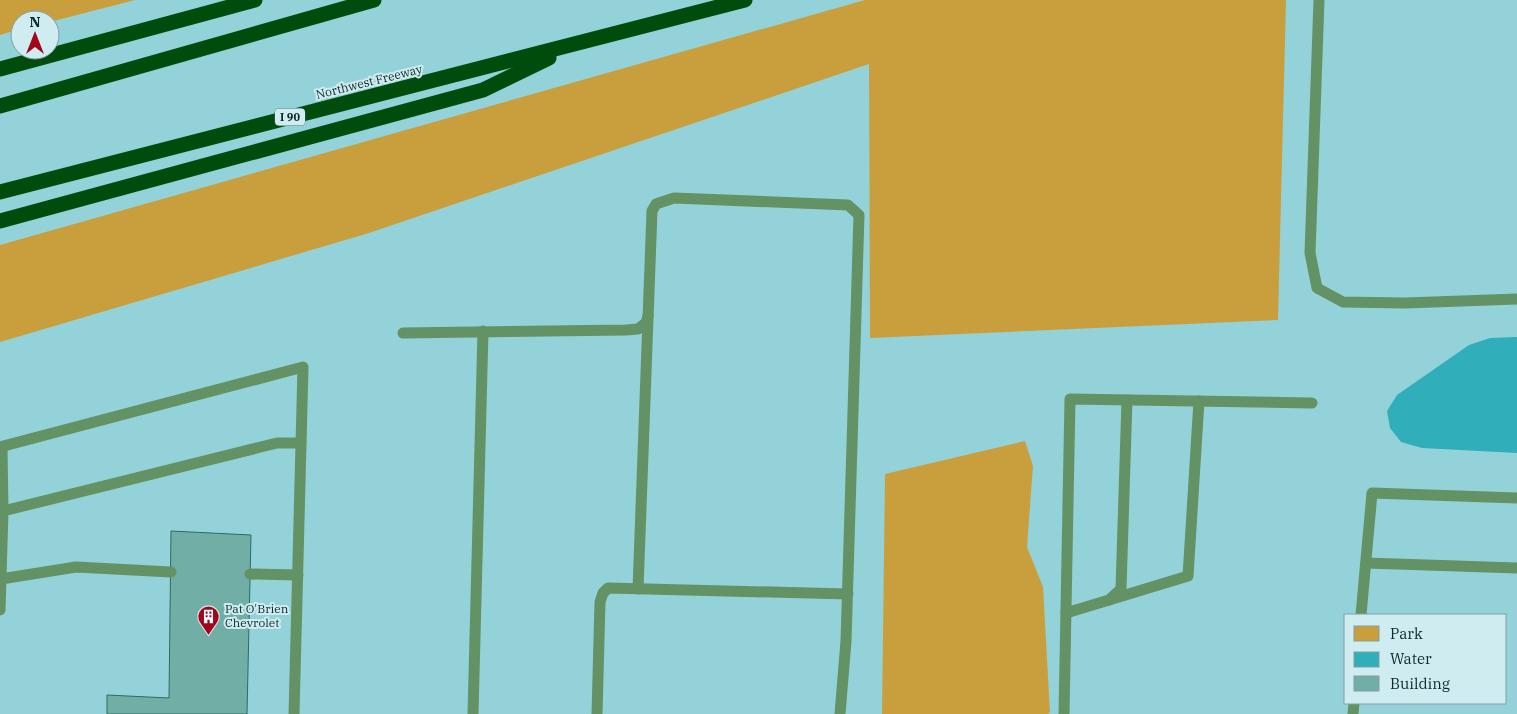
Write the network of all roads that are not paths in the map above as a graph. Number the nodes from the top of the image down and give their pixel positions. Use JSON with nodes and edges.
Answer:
{"nodes":[{"id":1,"x":255,"y":0,"type":"edge"},
{"id":2,"x":374,"y":0,"type":"edge"},
{"id":3,"x":745,"y":0,"type":"edge"},
{"id":4,"x":1319,"y":0,"type":"edge"},
{"id":5,"x":580,"y":43,"type":"junction"},
{"id":6,"x":0,"y":69,"type":"edge"},
{"id":7,"x":0,"y":106,"type":"edge"},
{"id":8,"x":0,"y":192,"type":"edge"},
{"id":9,"x":0,"y":221,"type":"edge"},
{"id":10,"x":1517,"y":299,"type":"edge"},
{"id":11,"x":650,"y":308,"type":"junction"},
{"id":12,"x":483,"y":331,"type":"junction"},
{"id":13,"x":403,"y":333,"type":"dead end"},
{"id":14,"x":1127,"y":400,"type":"junction"},
{"id":15,"x":1199,"y":401,"type":"junction"},
{"id":16,"x":1312,"y":403,"type":"dead end"},
{"id":17,"x":301,"y":443,"type":"junction"},
{"id":18,"x":1,"y":447,"type":"edge"},
{"id":19,"x":1517,"y":498,"type":"edge"},
{"id":20,"x":1,"y":511,"type":"edge"},
{"id":21,"x":1366,"y":563,"type":"junction"},
{"id":22,"x":1517,"y":568,"type":"edge"},
{"id":23,"x":171,"y":572,"type":"dead end"},
{"id":24,"x":250,"y":574,"type":"dead end"},
{"id":25,"x":298,"y":575,"type":"junction"},
{"id":26,"x":1,"y":579,"type":"edge"},
{"id":27,"x":638,"y":589,"type":"junction"},
{"id":28,"x":848,"y":594,"type":"junction"},
{"id":29,"x":1109,"y":600,"type":"junction"},
{"id":30,"x":0,"y":610,"type":"edge"},
{"id":31,"x":1066,"y":613,"type":"junction"},
{"id":32,"x":1362,"y":614,"type":"edge"},
{"id":33,"x":294,"y":714,"type":"edge"},
{"id":34,"x":473,"y":714,"type":"edge"},
{"id":35,"x":597,"y":714,"type":"edge"},
{"id":36,"x":840,"y":714,"type":"edge"},
{"id":37,"x":1064,"y":714,"type":"edge"}],
"edges":[{"from":1,"to":6,"type":"highway"},
{"from":2,"to":7,"type":"highway"},
{"from":3,"to":5,"type":"highway","name":"Northwest Freeway","number":"I 90"},
{"from":4,"to":10,"type":"lane"},
{"from":5,"to":8,"type":"highway","name":"Northwest Freeway","number":"I 90"},
{"from":5,"to":9,"type":"highway"},
{"from":11,"to":12,"type":"lane"},
{"from":11,"to":27,"type":"lane"},
{"from":11,"to":28,"type":"lane"},
{"from":12,"to":13,"type":"lane"},
{"from":12,"to":34,"type":"lane"},
{"from":14,"to":15,"type":"lane"},
{"from":14,"to":29,"type":"lane"},
{"from":14,"to":31,"type":"lane"},
{"from":15,"to":16,"type":"lane"},
{"from":15,"to":29,"type":"lane"},
{"from":17,"to":18,"type":"lane"},
{"from":17,"to":20,"type":"lane"},
{"from":17,"to":25,"type":"lane"},
{"from":18,"to":20,"type":"lane"},
{"from":19,"to":21,"type":"lane"},
{"from":20,"to":26,"type":"lane"},
{"from":21,"to":22,"type":"lane"},
{"from":21,"to":32,"type":"lane"},
{"from":23,"to":26,"type":"lane"},
{"from":24,"to":25,"type":"lane"},
{"from":25,"to":33,"type":"lane"},
{"from":26,"to":30,"type":"lane"},
{"from":27,"to":28,"type":"lane"},
{"from":27,"to":35,"type":"lane"},
{"from":28,"to":36,"type":"lane"},
{"from":29,"to":31,"type":"lane"},
{"from":31,"to":37,"type":"lane"}]}
